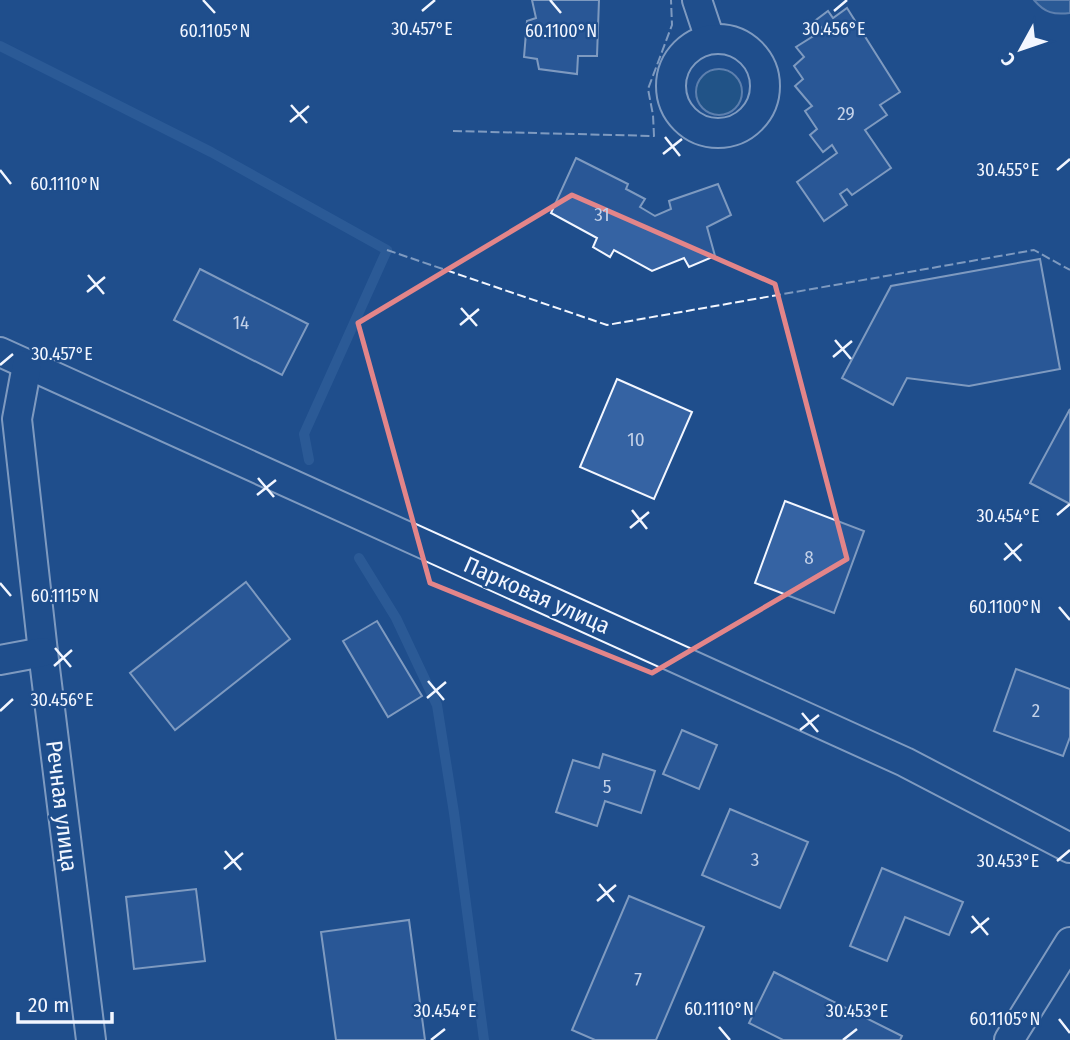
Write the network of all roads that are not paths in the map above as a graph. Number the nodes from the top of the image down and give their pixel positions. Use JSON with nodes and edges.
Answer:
{"nodes":[{"id":1,"x":697,"y":0,"type":"edge"},
{"id":2,"x":709,"y":39,"type":"dead end"},
{"id":3,"x":0,"y":352,"type":"edge"},
{"id":4,"x":27,"y":365,"type":"junction"},
{"id":5,"x":43,"y":652,"type":"junction"},
{"id":6,"x":0,"y":660,"type":"edge"},
{"id":7,"x":1070,"y":848,"type":"edge"},
{"id":8,"x":1070,"y":942,"type":"edge"},
{"id":9,"x":91,"y":1040,"type":"edge"},
{"id":10,"x":1009,"y":1040,"type":"edge"}],
"edges":[{"from":1,"to":2,"type":"street"},
{"from":3,"to":4,"type":"street","name":"Парковая улица"},
{"from":4,"to":5,"type":"street","name":"Речная улица"},
{"from":4,"to":7,"type":"street","name":"Парковая улица"},
{"from":5,"to":6,"type":"street"},
{"from":5,"to":9,"type":"street","name":"Речная улица"},
{"from":8,"to":10,"type":"street"}]}
